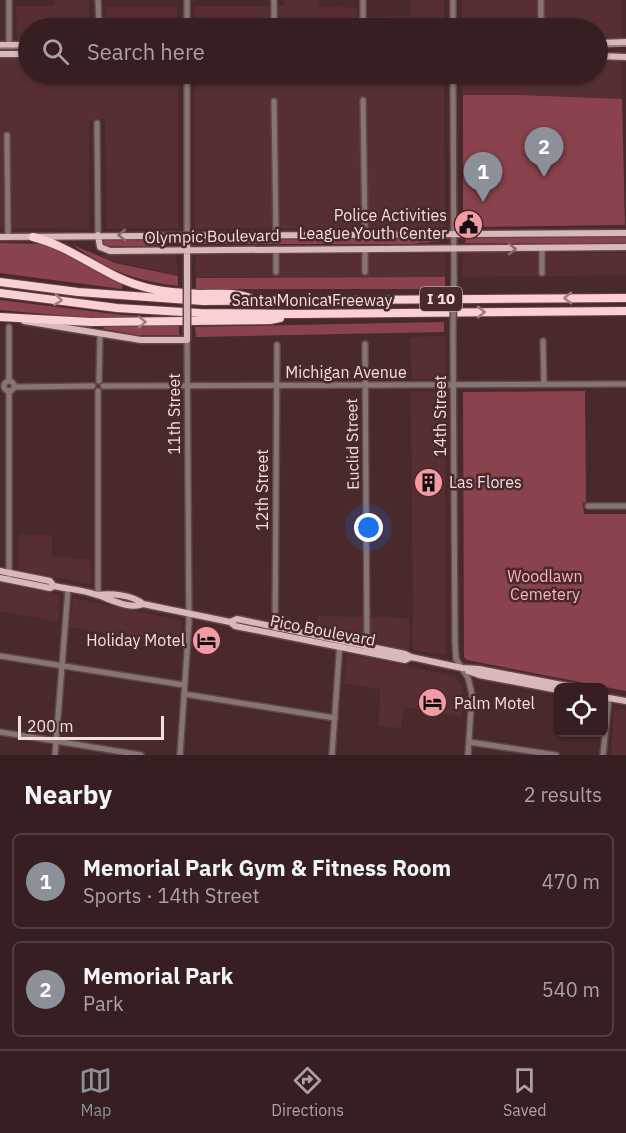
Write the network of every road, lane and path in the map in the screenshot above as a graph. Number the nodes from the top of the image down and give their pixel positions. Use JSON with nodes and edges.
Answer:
{"nodes":[{"id":1,"x":9,"y":0,"type":"edge"},
{"id":2,"x":98,"y":0,"type":"edge"},
{"id":3,"x":187,"y":0,"type":"edge"},
{"id":4,"x":274,"y":0,"type":"edge"},
{"id":5,"x":363,"y":0,"type":"edge"},
{"id":6,"x":453,"y":0,"type":"edge"},
{"id":7,"x":541,"y":0,"type":"edge"},
{"id":8,"x":99,"y":18,"type":"edge"},
{"id":9,"x":187,"y":18,"type":"edge"},
{"id":10,"x":274,"y":18,"type":"edge"},
{"id":11,"x":363,"y":18,"type":"edge"},
{"id":12,"x":453,"y":18,"type":"edge"},
{"id":13,"x":541,"y":18,"type":"edge"},
{"id":14,"x":626,"y":42,"type":"edge"},
{"id":15,"x":608,"y":43,"type":"edge"},
{"id":16,"x":0,"y":45,"type":"edge"},
{"id":17,"x":9,"y":45,"type":"junction"},
{"id":18,"x":18,"y":45,"type":"edge"},
{"id":19,"x":0,"y":54,"type":"edge"},
{"id":20,"x":18,"y":54,"type":"edge"},
{"id":21,"x":608,"y":56,"type":"edge"},
{"id":22,"x":626,"y":57,"type":"edge"},
{"id":23,"x":187,"y":84,"type":"edge"},
{"id":24,"x":453,"y":84,"type":"edge"},
{"id":25,"x":363,"y":100,"type":"dead end"},
{"id":26,"x":274,"y":101,"type":"dead end"},
{"id":27,"x":97,"y":123,"type":"dead end"},
{"id":28,"x":7,"y":135,"type":"dead end"},
{"id":29,"x":626,"y":233,"type":"edge"},
{"id":30,"x":98,"y":235,"type":"junction"},
{"id":31,"x":276,"y":235,"type":"junction"},
{"id":32,"x":365,"y":235,"type":"junction"},
{"id":33,"x":454,"y":235,"type":"junction"},
{"id":34,"x":188,"y":236,"type":"junction"},
{"id":35,"x":0,"y":237,"type":"edge"},
{"id":36,"x":8,"y":237,"type":"junction"},
{"id":37,"x":33,"y":237,"type":"junction"},
{"id":38,"x":626,"y":247,"type":"edge"},
{"id":39,"x":542,"y":248,"type":"junction"},
{"id":40,"x":188,"y":249,"type":"junction"},
{"id":41,"x":276,"y":249,"type":"junction"},
{"id":42,"x":365,"y":249,"type":"junction"},
{"id":43,"x":454,"y":249,"type":"junction"},
{"id":44,"x":276,"y":272,"type":"dead end"},
{"id":45,"x":365,"y":272,"type":"dead end"},
{"id":46,"x":542,"y":273,"type":"dead end"},
{"id":47,"x":0,"y":282,"type":"edge"},
{"id":48,"x":0,"y":293,"type":"edge"},
{"id":49,"x":626,"y":298,"type":"edge"},
{"id":50,"x":256,"y":300,"type":"junction"},
{"id":51,"x":625,"y":311,"type":"edge"},
{"id":52,"x":297,"y":314,"type":"junction"},
{"id":53,"x":0,"y":317,"type":"edge"},
{"id":54,"x":9,"y":327,"type":"dead end"},
{"id":55,"x":100,"y":333,"type":"junction"},
{"id":56,"x":187,"y":339,"type":"junction"},
{"id":57,"x":543,"y":341,"type":"dead end"},
{"id":58,"x":365,"y":344,"type":"dead end"},
{"id":59,"x":277,"y":345,"type":"dead end"},
{"id":60,"x":9,"y":381,"type":"junction"},
{"id":61,"x":544,"y":384,"type":"junction"},
{"id":62,"x":626,"y":384,"type":"edge"},
{"id":63,"x":365,"y":385,"type":"junction"},
{"id":64,"x":453,"y":385,"type":"junction"},
{"id":65,"x":2,"y":386,"type":"edge"},
{"id":66,"x":100,"y":386,"type":"junction"},
{"id":67,"x":187,"y":386,"type":"junction"},
{"id":68,"x":276,"y":386,"type":"junction"},
{"id":69,"x":14,"y":387,"type":"junction"},
{"id":70,"x":9,"y":392,"type":"junction"},
{"id":71,"x":588,"y":506,"type":"dead end"},
{"id":72,"x":626,"y":506,"type":"edge"},
{"id":73,"x":0,"y":571,"type":"edge"},
{"id":74,"x":9,"y":576,"type":"junction"},
{"id":75,"x":0,"y":578,"type":"edge"},
{"id":76,"x":68,"y":589,"type":"junction"},
{"id":77,"x":98,"y":595,"type":"junction"},
{"id":78,"x":189,"y":613,"type":"junction"},
{"id":79,"x":275,"y":631,"type":"junction"},
{"id":80,"x":340,"y":644,"type":"junction"},
{"id":81,"x":367,"y":649,"type":"junction"},
{"id":82,"x":0,"y":656,"type":"edge"},
{"id":83,"x":61,"y":665,"type":"junction"},
{"id":84,"x":462,"y":668,"type":"junction"},
{"id":85,"x":536,"y":683,"type":"junction"},
{"id":86,"x":184,"y":685,"type":"junction"},
{"id":87,"x":554,"y":685,"type":"edge"},
{"id":88,"x":554,"y":689,"type":"edge"},
{"id":89,"x":184,"y":694,"type":"junction"},
{"id":90,"x":608,"y":697,"type":"edge"},
{"id":91,"x":626,"y":701,"type":"edge"},
{"id":92,"x":335,"y":718,"type":"junction"},
{"id":93,"x":0,"y":732,"type":"edge"},
{"id":94,"x":604,"y":737,"type":"edge"},
{"id":95,"x":56,"y":741,"type":"junction"},
{"id":96,"x":469,"y":742,"type":"junction"},
{"id":97,"x":55,"y":755,"type":"edge"},
{"id":98,"x":141,"y":755,"type":"edge"},
{"id":99,"x":180,"y":755,"type":"edge"},
{"id":100,"x":332,"y":755,"type":"edge"},
{"id":101,"x":468,"y":755,"type":"edge"},
{"id":102,"x":556,"y":755,"type":"edge"},
{"id":103,"x":603,"y":755,"type":"edge"}],
"edges":[{"from":1,"to":17,"type":"street"},
{"from":2,"to":8,"type":"street"},
{"from":3,"to":9,"type":"street"},
{"from":4,"to":10,"type":"street"},
{"from":5,"to":11,"type":"street"},
{"from":6,"to":12,"type":"street"},
{"from":7,"to":13,"type":"street"},
{"from":14,"to":15,"type":"main road"},
{"from":16,"to":17,"type":"main road"},
{"from":17,"to":18,"type":"main road"},
{"from":19,"to":20,"type":"main road"},
{"from":21,"to":22,"type":"main road"},
{"from":23,"to":34,"type":"street","name":"11th Street"},
{"from":24,"to":33,"type":"street","name":"14th Street"},
{"from":25,"to":32,"type":"street"},
{"from":26,"to":31,"type":"street"},
{"from":27,"to":30,"type":"street"},
{"from":28,"to":36,"type":"street"},
{"from":29,"to":33,"type":"main road","name":"Olympic Boulevard"},
{"from":34,"to":30,"type":"main road","name":"Olympic Boulevard","one_way":true},
{"from":30,"to":37,"type":"main road","name":"Olympic Boulevard"},
{"from":30,"to":40,"type":"main road","name":"Olympic Boulevard"},
{"from":31,"to":32,"type":"main road","name":"Olympic Boulevard"},
{"from":31,"to":34,"type":"main road","name":"Olympic Boulevard"},
{"from":32,"to":33,"type":"main road","name":"Olympic Boulevard"},
{"from":33,"to":43,"type":"street","name":"14th Street"},
{"from":34,"to":40,"type":"main road","name":"11th Street"},
{"from":35,"to":36,"type":"main road","name":"Olympic Boulevard"},
{"from":36,"to":37,"type":"main road","name":"Olympic Boulevard"},
{"from":37,"to":50,"type":"highway"},
{"from":38,"to":39,"type":"main road","name":"Olympic Boulevard"},
{"from":43,"to":39,"type":"main road","name":"Olympic Boulevard","one_way":true},
{"from":39,"to":46,"type":"street"},
{"from":40,"to":41,"type":"main road","name":"Olympic Boulevard"},
{"from":40,"to":56,"type":"main road","name":"11th Street","bridge":true},
{"from":41,"to":42,"type":"main road","name":"Olympic Boulevard"},
{"from":41,"to":44,"type":"street"},
{"from":42,"to":43,"type":"main road","name":"Olympic Boulevard"},
{"from":42,"to":45,"type":"street"},
{"from":43,"to":64,"type":"street","name":"14th Street","bridge":true},
{"from":47,"to":50,"type":"highway","name":"Santa Monica Freeway","number":"I 10"},
{"from":48,"to":52,"type":"highway","name":"Santa Monica Freeway","number":"I 10","one_way":true},
{"from":49,"to":50,"type":"highway","name":"Santa Monica Freeway","number":"I 10","one_way":true},
{"from":52,"to":51,"type":"highway","name":"Santa Monica Freeway","number":"I 10","one_way":true},
{"from":53,"to":52,"type":"highway","one_way":true},
{"from":53,"to":55,"type":"main road"},
{"from":54,"to":60,"type":"street"},
{"from":55,"to":56,"type":"main road"},
{"from":55,"to":66,"type":"street"},
{"from":56,"to":67,"type":"street","name":"11th Street"},
{"from":57,"to":61,"type":"street"},
{"from":58,"to":63,"type":"street","name":"Euclid Street"},
{"from":59,"to":68,"type":"street","name":"12th Street"},
{"from":60,"to":65,"type":"street"},
{"from":60,"to":69,"type":"street"},
{"from":61,"to":62,"type":"street","name":"Michigan Avenue"},
{"from":61,"to":64,"type":"street","name":"Michigan Avenue"},
{"from":63,"to":64,"type":"street","name":"Michigan Avenue"},
{"from":63,"to":68,"type":"street","name":"Michigan Avenue"},
{"from":63,"to":81,"type":"street","name":"Euclid Street"},
{"from":64,"to":84,"type":"street","name":"14th Street"},
{"from":65,"to":70,"type":"street"},
{"from":66,"to":67,"type":"street","name":"Michigan Avenue"},
{"from":66,"to":69,"type":"street"},
{"from":66,"to":77,"type":"street"},
{"from":67,"to":68,"type":"street","name":"Michigan Avenue"},
{"from":67,"to":78,"type":"street","name":"11th Street"},
{"from":68,"to":79,"type":"street","name":"12th Street"},
{"from":69,"to":70,"type":"street"},
{"from":70,"to":74,"type":"street"},
{"from":71,"to":72,"type":"street"},
{"from":73,"to":74,"type":"main road","name":"Pico Boulevard"},
{"from":74,"to":75,"type":"main road","name":"Pico Boulevard"},
{"from":74,"to":76,"type":"main road","name":"Pico Boulevard"},
{"from":76,"to":77,"type":"main road","name":"Pico Boulevard"},
{"from":76,"to":83,"type":"street"},
{"from":77,"to":78,"type":"main road","name":"Pico Boulevard"},
{"from":78,"to":79,"type":"main road","name":"Pico Boulevard"},
{"from":78,"to":86,"type":"street","name":"11th Street"},
{"from":79,"to":80,"type":"main road","name":"Pico Boulevard"},
{"from":80,"to":81,"type":"main road","name":"Pico Boulevard"},
{"from":80,"to":92,"type":"street"},
{"from":81,"to":84,"type":"main road","name":"Pico Boulevard"},
{"from":82,"to":83,"type":"street"},
{"from":83,"to":86,"type":"street"},
{"from":83,"to":95,"type":"street"},
{"from":84,"to":85,"type":"main road","name":"Pico Boulevard"},
{"from":84,"to":96,"type":"street","name":"14th Street"},
{"from":85,"to":87,"type":"main road","name":"Pico Boulevard"},
{"from":85,"to":88,"type":"main road","name":"Pico Boulevard"},
{"from":86,"to":89,"type":"street","name":"11th Street"},
{"from":89,"to":92,"type":"street"},
{"from":89,"to":99,"type":"street","name":"11th Street"},
{"from":90,"to":91,"type":"main road"},
{"from":92,"to":100,"type":"street"},
{"from":93,"to":95,"type":"street"},
{"from":94,"to":103,"type":"street"},
{"from":95,"to":97,"type":"street"},
{"from":95,"to":98,"type":"street"},
{"from":96,"to":101,"type":"street","name":"14th Street"},
{"from":96,"to":102,"type":"street"}]}
